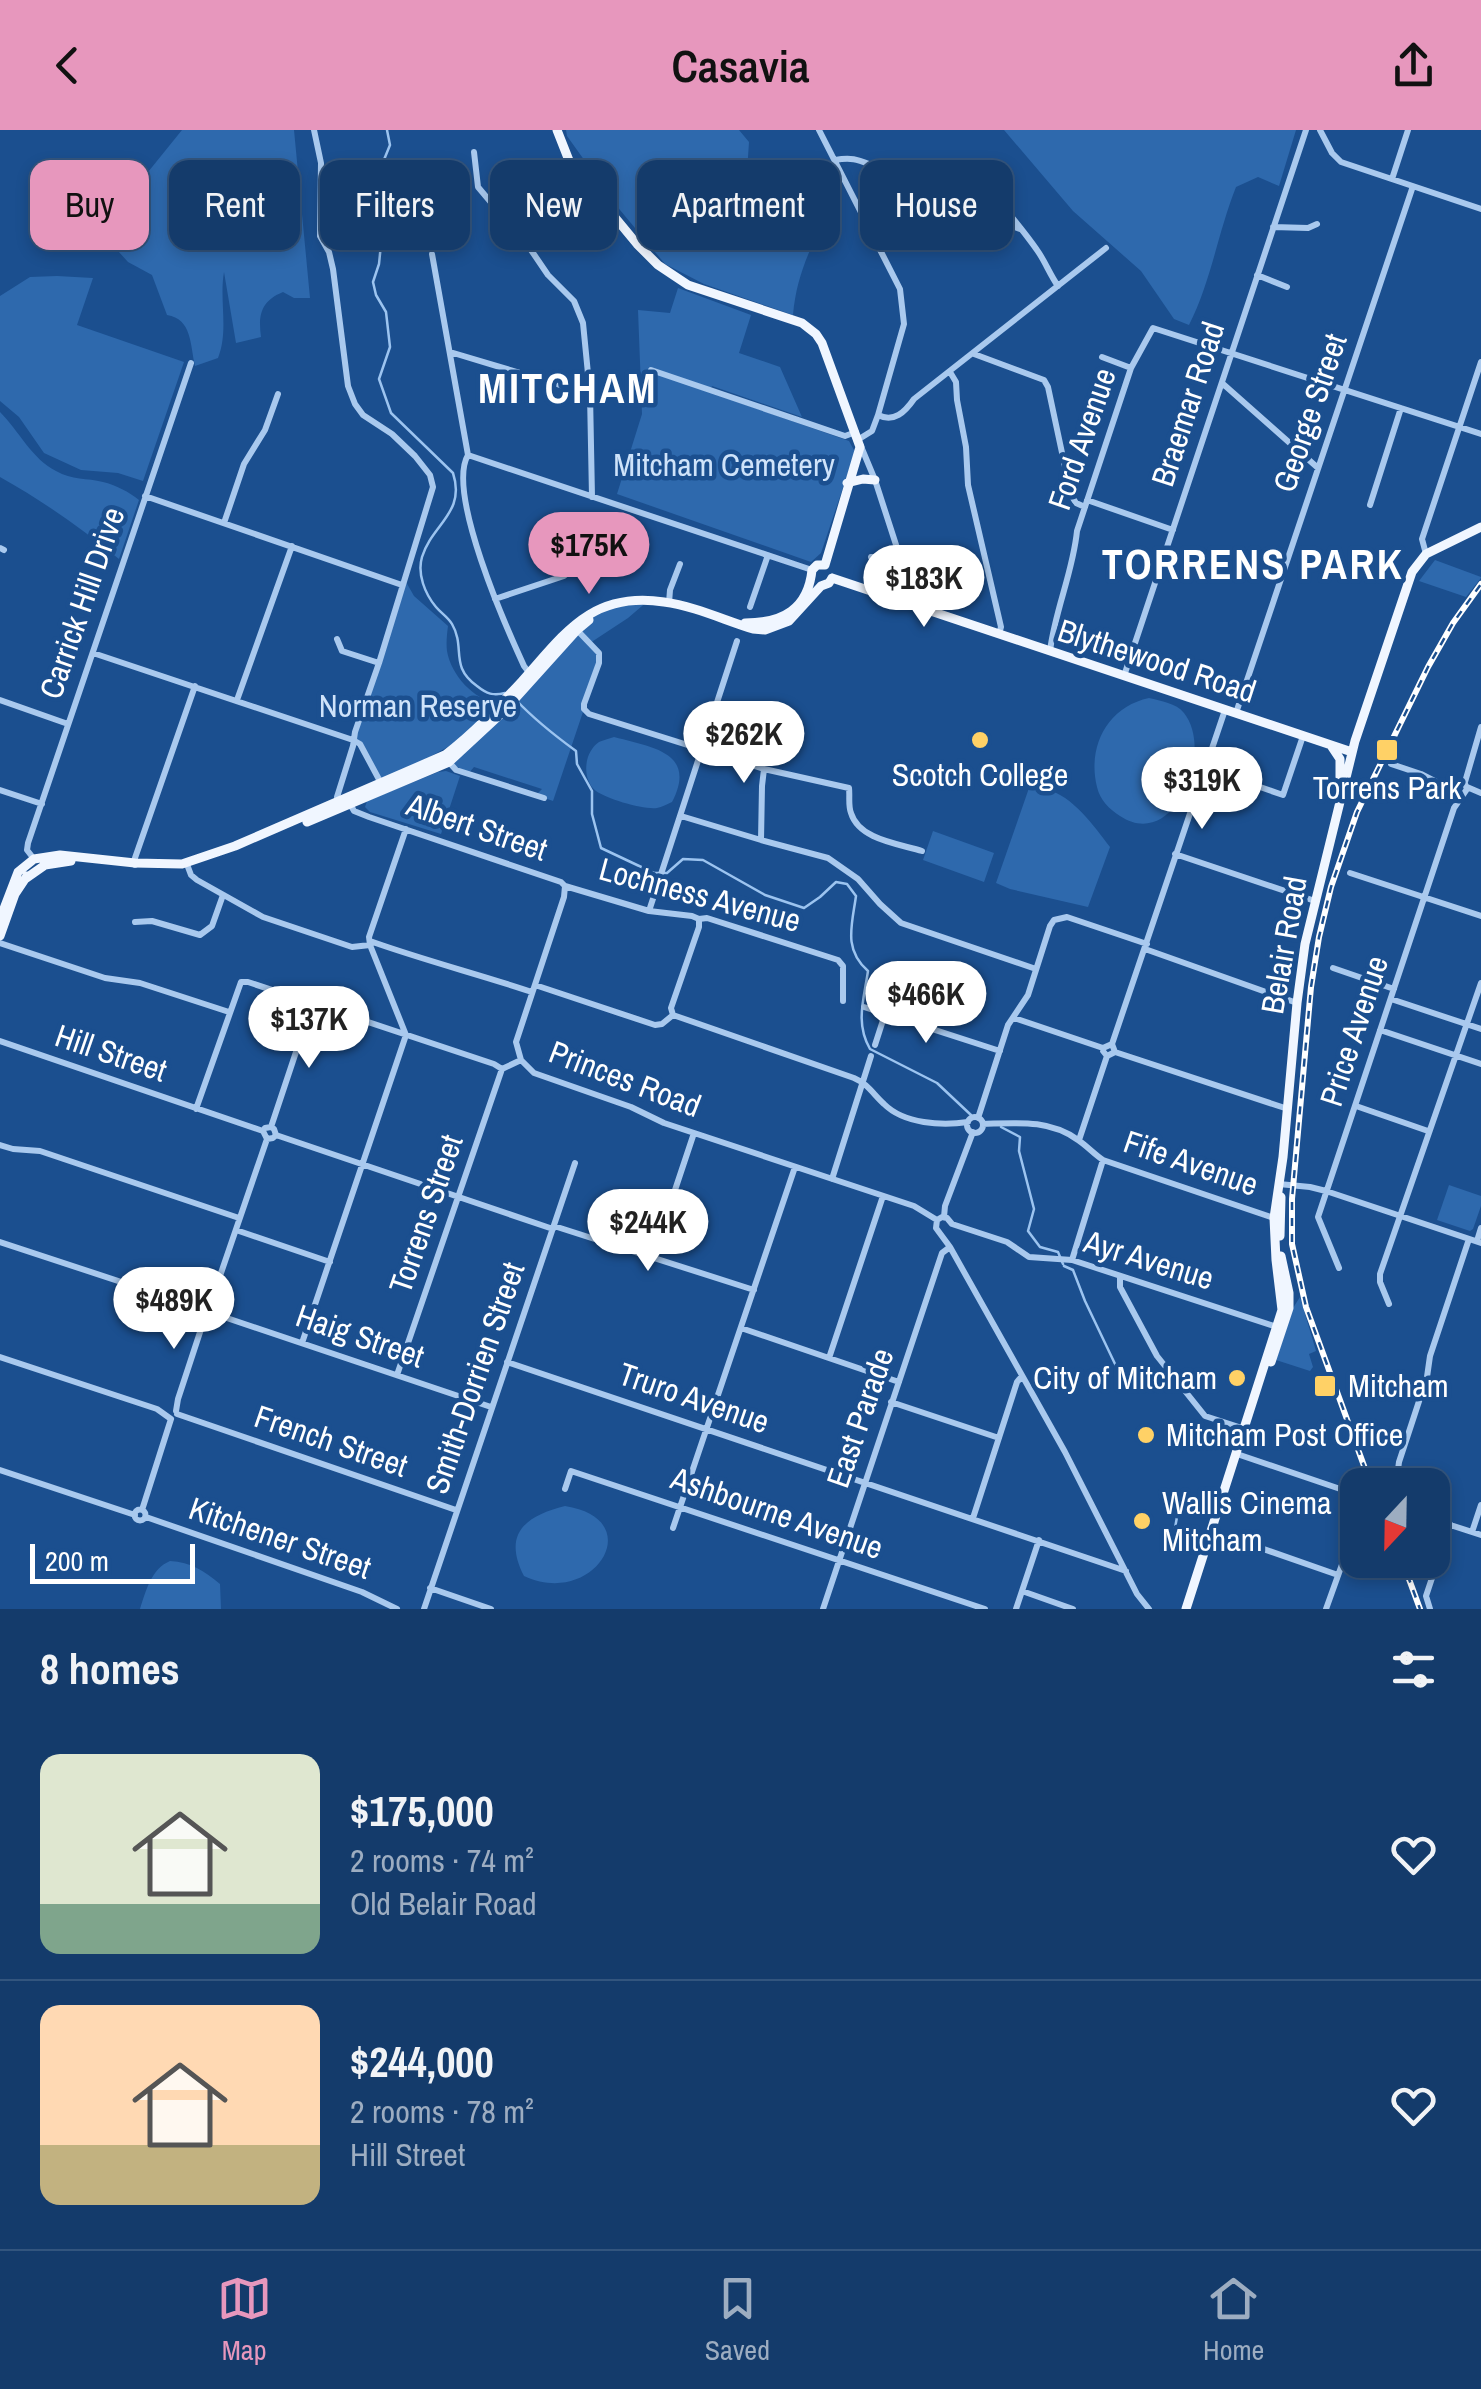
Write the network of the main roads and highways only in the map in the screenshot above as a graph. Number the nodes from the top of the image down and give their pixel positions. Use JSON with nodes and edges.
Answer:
{"nodes":[{"id":1,"x":558,"y":130,"type":"edge"},
{"id":2,"x":875,"y":480,"type":"road end"},
{"id":3,"x":847,"y":484,"type":"junction"},
{"id":4,"x":1481,"y":527,"type":"edge"},
{"id":5,"x":825,"y":565,"type":"junction"},
{"id":6,"x":812,"y":575,"type":"junction"},
{"id":7,"x":832,"y":578,"type":"junction"},
{"id":8,"x":821,"y":586,"type":"junction"},
{"id":9,"x":733,"y":622,"type":"junction"},
{"id":10,"x":1325,"y":742,"type":"junction"},
{"id":11,"x":1352,"y":752,"type":"junction"},
{"id":12,"x":1340,"y":797,"type":"junction"},
{"id":13,"x":350,"y":799,"type":"junction"},
{"id":14,"x":34,"y":859,"type":"junction"},
{"id":15,"x":56,"y":862,"type":"junction"},
{"id":16,"x":135,"y":865,"type":"junction"},
{"id":17,"x":26,"y":879,"type":"junction"},
{"id":18,"x":0,"y":919,"type":"edge"},
{"id":19,"x":0,"y":939,"type":"edge"},
{"id":20,"x":1280,"y":1184,"type":"junction"},
{"id":21,"x":1260,"y":1385,"type":"junction"},
{"id":22,"x":1186,"y":1609,"type":"edge"}],
"edges":[{"from":1,"to":3,"type":"main road"},
{"from":2,"to":3,"type":"main road"},
{"from":3,"to":5,"type":"main road"},
{"from":4,"to":11,"type":"main road","name":"Belair Road"},
{"from":5,"to":6,"type":"main road"},
{"from":5,"to":7,"type":"main road"},
{"from":6,"to":8,"type":"main road"},
{"from":6,"to":9,"type":"main road"},
{"from":7,"to":8,"type":"main road"},
{"from":7,"to":10,"type":"main road","name":"Blythewood Road"},
{"from":8,"to":9,"type":"main road"},
{"from":9,"to":13,"type":"main road"},
{"from":10,"to":11,"type":"main road","name":"Blythewood Road"},
{"from":10,"to":12,"type":"main road"},
{"from":11,"to":12,"type":"main road","name":"Belair Road"},
{"from":12,"to":20,"type":"main road","name":"Belair Road"},
{"from":13,"to":16,"type":"main road"},
{"from":13,"to":16,"type":"main road"},
{"from":14,"to":15,"type":"main road"},
{"from":14,"to":16,"type":"main road"},
{"from":14,"to":17,"type":"main road"},
{"from":14,"to":18,"type":"main road"},
{"from":15,"to":16,"type":"main road"},
{"from":15,"to":17,"type":"main road"},
{"from":17,"to":19,"type":"main road"},
{"from":20,"to":21,"type":"main road","name":"Belair Road"},
{"from":20,"to":21,"type":"main road","name":"Belair Road"},
{"from":21,"to":22,"type":"main road","name":"Belair Road"}]}
